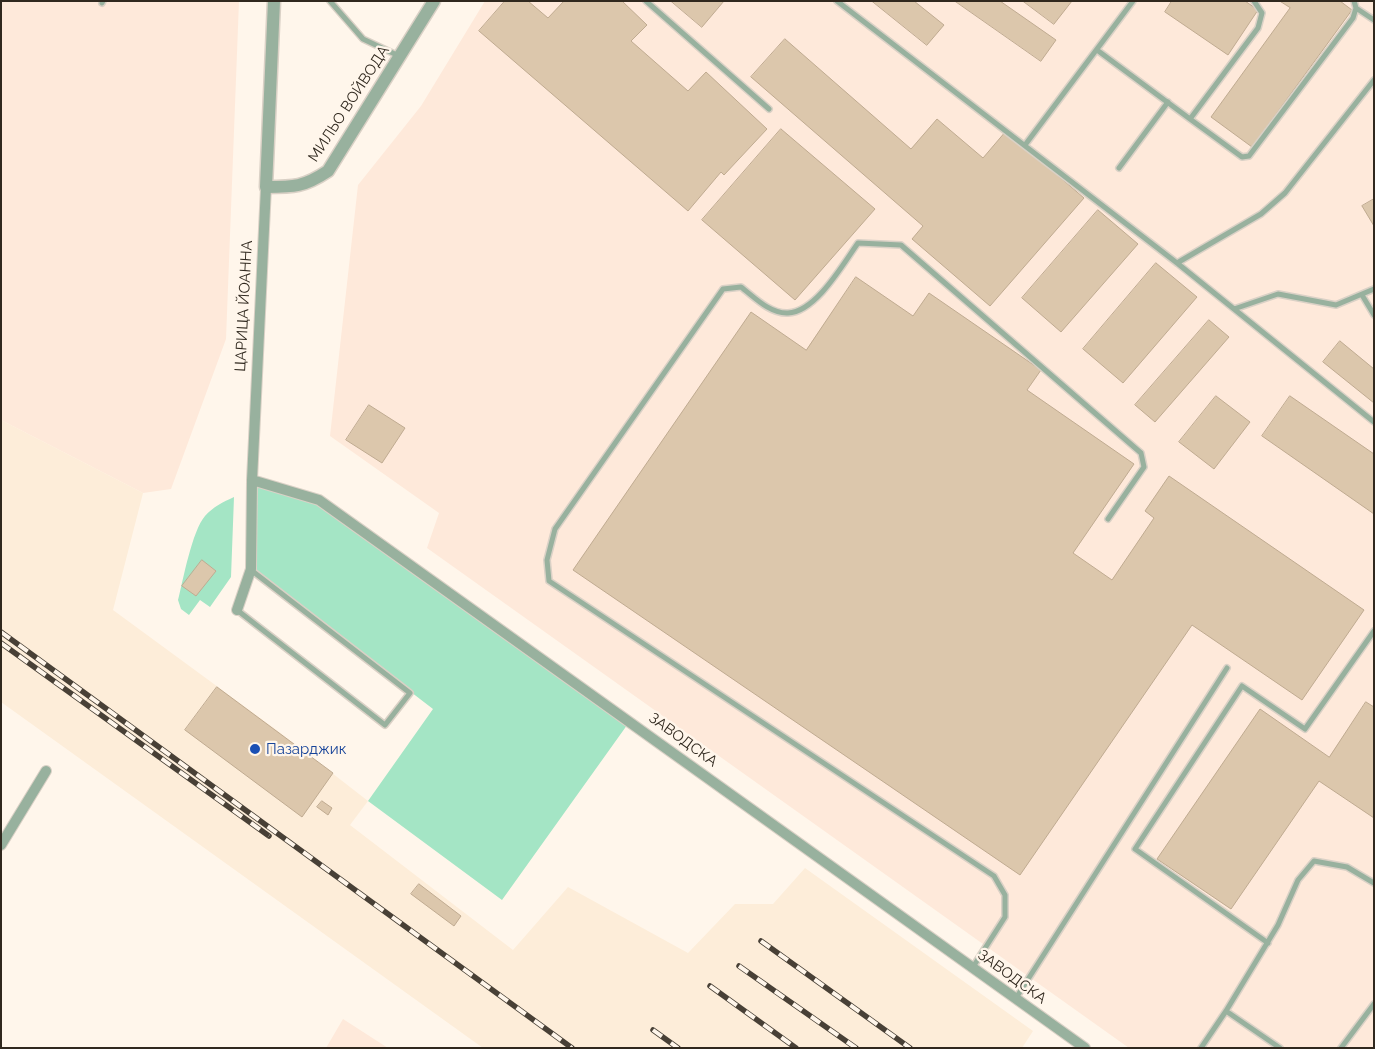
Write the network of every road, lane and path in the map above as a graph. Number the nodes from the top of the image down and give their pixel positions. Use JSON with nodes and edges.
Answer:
{"nodes":[{"id":1,"x":274,"y":1,"type":"edge"},
{"id":2,"x":330,"y":1,"type":"edge"},
{"id":3,"x":434,"y":1,"type":"edge"},
{"id":4,"x":646,"y":1,"type":"edge"},
{"id":5,"x":836,"y":1,"type":"edge"},
{"id":6,"x":1133,"y":1,"type":"edge"},
{"id":7,"x":1254,"y":1,"type":"edge"},
{"id":8,"x":1354,"y":1,"type":"edge"},
{"id":9,"x":1356,"y":8,"type":"junction"},
{"id":10,"x":1374,"y":20,"type":"edge"},
{"id":11,"x":1097,"y":50,"type":"junction"},
{"id":12,"x":400,"y":56,"type":"junction"},
{"id":13,"x":1374,"y":80,"type":"edge"},
{"id":14,"x":1168,"y":102,"type":"junction"},
{"id":15,"x":770,"y":108,"type":"dead end"},
{"id":16,"x":1190,"y":119,"type":"junction"},
{"id":17,"x":1025,"y":145,"type":"junction"},
{"id":18,"x":1119,"y":168,"type":"dead end"},
{"id":19,"x":266,"y":187,"type":"junction"},
{"id":20,"x":1177,"y":263,"type":"junction"},
{"id":21,"x":1374,"y":289,"type":"edge"},
{"id":22,"x":1362,"y":295,"type":"junction"},
{"id":23,"x":1234,"y":309,"type":"junction"},
{"id":24,"x":1374,"y":315,"type":"edge"},
{"id":25,"x":1374,"y":422,"type":"edge"},
{"id":26,"x":252,"y":480,"type":"junction"},
{"id":27,"x":1108,"y":519,"type":"dead end"},
{"id":28,"x":251,"y":569,"type":"junction"},
{"id":29,"x":237,"y":610,"type":"joint"},
{"id":30,"x":1374,"y":632,"type":"edge"},
{"id":31,"x":1227,"y":668,"type":"dead end"},
{"id":32,"x":46,"y":770,"type":"dead end"},
{"id":33,"x":1,"y":845,"type":"edge"},
{"id":34,"x":1374,"y":883,"type":"edge"},
{"id":35,"x":1268,"y":943,"type":"junction"},
{"id":36,"x":973,"y":967,"type":"junction"},
{"id":37,"x":1016,"y":998,"type":"junction"},
{"id":38,"x":1374,"y":1004,"type":"edge"},
{"id":39,"x":1226,"y":1012,"type":"junction"},
{"id":40,"x":1085,"y":1048,"type":"edge"},
{"id":41,"x":1201,"y":1048,"type":"edge"},
{"id":42,"x":1280,"y":1048,"type":"edge"},
{"id":43,"x":1342,"y":1048,"type":"edge"}],
"edges":[{"from":1,"to":19,"type":"street","name":"ЦАРИЦА ЙОАННА"},
{"from":2,"to":12,"type":"lane"},
{"from":3,"to":12,"type":"street","name":"МИЛЬО ВОЙВОДА"},
{"from":4,"to":15,"type":"lane"},
{"from":5,"to":17,"type":"lane"},
{"from":6,"to":11,"type":"lane"},
{"from":7,"to":16,"type":"lane"},
{"from":8,"to":9,"type":"lane"},
{"from":9,"to":10,"type":"lane"},
{"from":9,"to":16,"type":"lane"},
{"from":11,"to":14,"type":"lane"},
{"from":11,"to":17,"type":"lane"},
{"from":12,"to":19,"type":"street","name":"МИЛЬО ВОЙВОДА"},
{"from":13,"to":20,"type":"lane"},
{"from":14,"to":16,"type":"lane"},
{"from":14,"to":18,"type":"lane"},
{"from":17,"to":20,"type":"lane"},
{"from":19,"to":26,"type":"street","name":"ЦАРИЦА ЙОАННА"},
{"from":20,"to":23,"type":"lane"},
{"from":21,"to":22,"type":"lane"},
{"from":22,"to":23,"type":"lane"},
{"from":22,"to":24,"type":"lane"},
{"from":23,"to":25,"type":"lane"},
{"from":26,"to":28,"type":"street","name":"ЦАРИЦА ЙОАННА"},
{"from":26,"to":36,"type":"street","name":"ЗАВОДСКА"},
{"from":27,"to":36,"type":"lane"},
{"from":28,"to":29,"type":"street","name":"ЦАРИЦА ЙОАННА"},
{"from":28,"to":29,"type":"lane"},
{"from":30,"to":35,"type":"lane"},
{"from":31,"to":37,"type":"lane"},
{"from":32,"to":33,"type":"street"},
{"from":34,"to":35,"type":"lane"},
{"from":35,"to":39,"type":"lane"},
{"from":36,"to":37,"type":"street","name":"ЗАВОДСКА"},
{"from":37,"to":40,"type":"street","name":"ЗАВОДСКА"},
{"from":38,"to":43,"type":"lane"},
{"from":39,"to":41,"type":"lane"},
{"from":39,"to":42,"type":"lane"}]}
